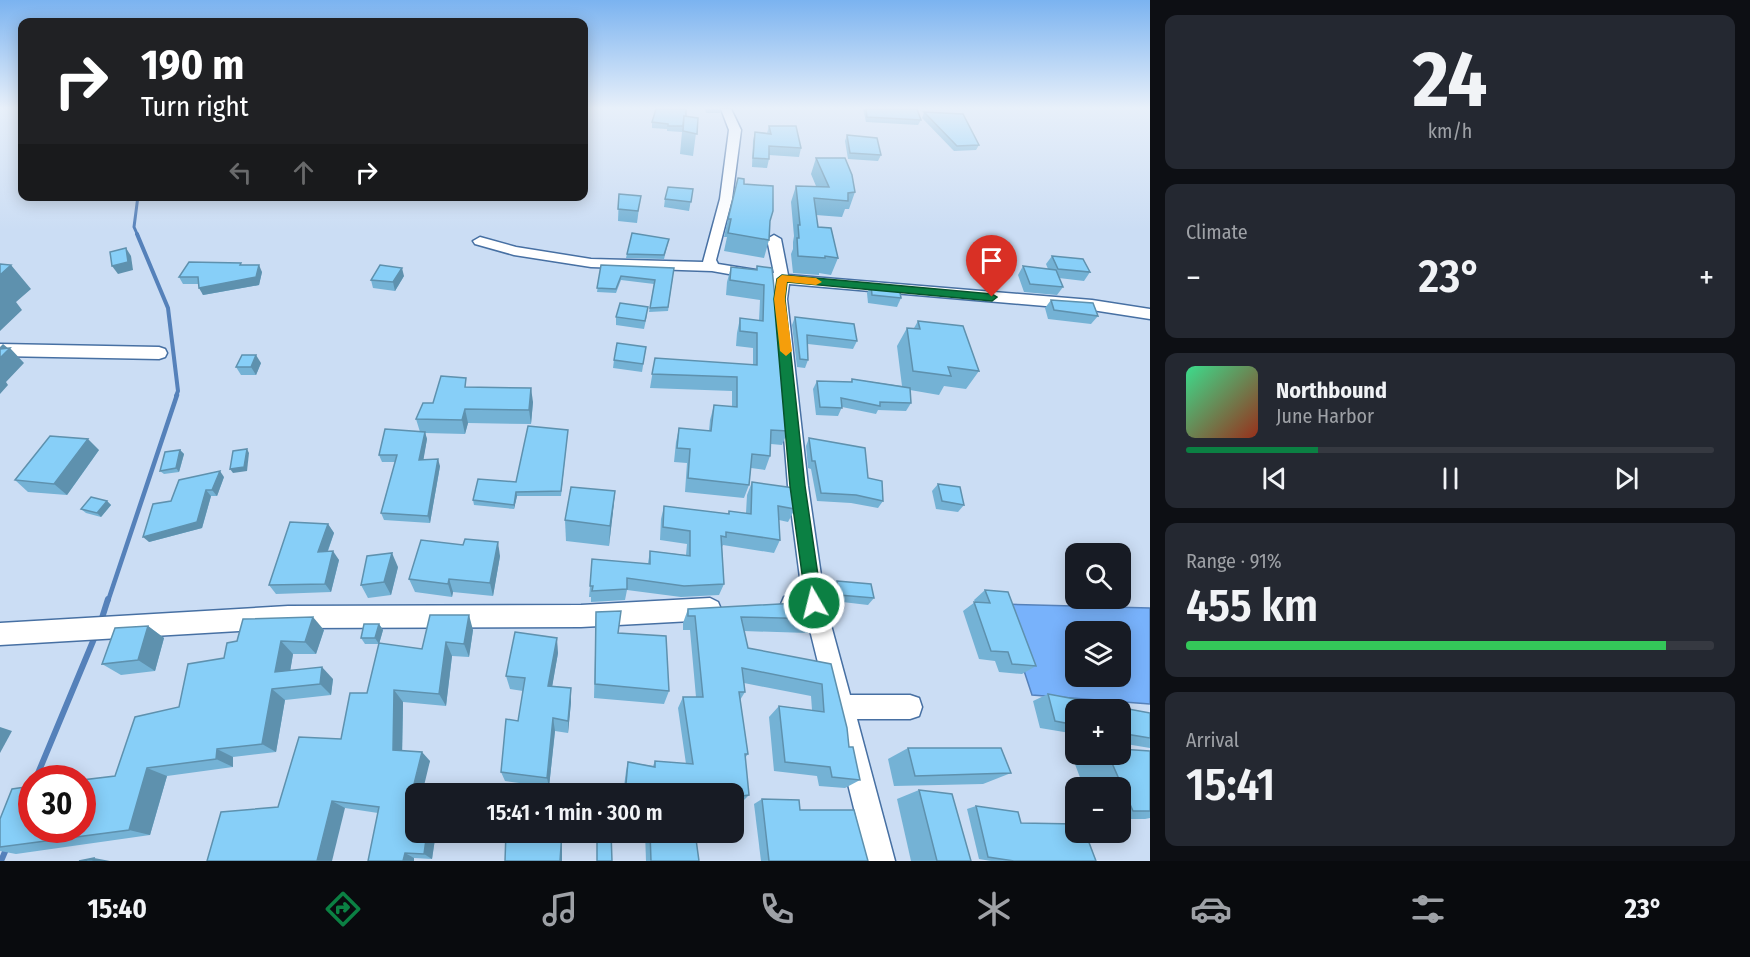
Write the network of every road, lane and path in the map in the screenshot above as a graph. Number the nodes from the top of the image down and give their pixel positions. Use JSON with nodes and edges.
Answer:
{"nodes":[{"id":1,"x":732,"y":149,"type":"edge"},
{"id":2,"x":774,"y":239,"type":"dead end"},
{"id":3,"x":480,"y":241,"type":"dead end"},
{"id":4,"x":712,"y":267,"type":"junction"},
{"id":5,"x":782,"y":279,"type":"junction"},
{"id":6,"x":1150,"y":314,"type":"edge"},
{"id":7,"x":0,"y":350,"type":"edge"},
{"id":8,"x":159,"y":353,"type":"dead end"},
{"id":9,"x":814,"y":603,"type":"junction"},
{"id":10,"x":767,"y":606,"type":"edge"},
{"id":11,"x":733,"y":608,"type":"edge"},
{"id":12,"x":0,"y":634,"type":"edge"},
{"id":13,"x":841,"y":707,"type":"junction"},
{"id":14,"x":910,"y":708,"type":"dead end"},
{"id":15,"x":881,"y":861,"type":"edge"}],
"edges":[{"from":1,"to":4,"type":"street"},
{"from":2,"to":5,"type":"street"},
{"from":3,"to":4,"type":"street"},
{"from":4,"to":5,"type":"street"},
{"from":5,"to":6,"type":"street"},
{"from":5,"to":9,"type":"street"},
{"from":7,"to":8,"type":"street"},
{"from":9,"to":10,"type":"street"},
{"from":9,"to":13,"type":"street"},
{"from":11,"to":12,"type":"street"},
{"from":13,"to":14,"type":"street"},
{"from":13,"to":15,"type":"street"}]}
